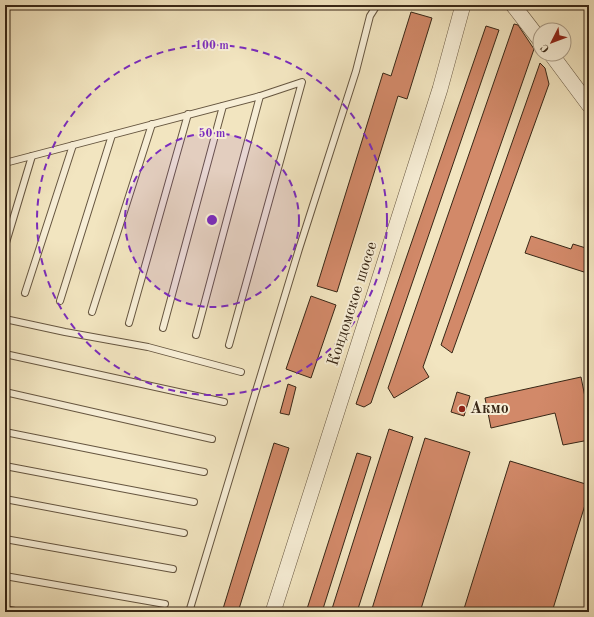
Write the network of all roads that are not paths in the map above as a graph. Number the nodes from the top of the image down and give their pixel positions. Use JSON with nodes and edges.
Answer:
{"nodes":[{"id":1,"x":377,"y":5,"type":"edge"},
{"id":2,"x":463,"y":5,"type":"edge"},
{"id":3,"x":513,"y":5,"type":"edge"},
{"id":4,"x":532,"y":30,"type":"edge"},
{"id":5,"x":557,"y":62,"type":"edge"},
{"id":6,"x":260,"y":96,"type":"junction"},
{"id":7,"x":589,"y":105,"type":"edge"},
{"id":8,"x":223,"y":106,"type":"junction"},
{"id":9,"x":188,"y":114,"type":"junction"},
{"id":10,"x":152,"y":124,"type":"junction"},
{"id":11,"x":112,"y":134,"type":"junction"},
{"id":12,"x":73,"y":145,"type":"junction"},
{"id":13,"x":32,"y":156,"type":"junction"},
{"id":14,"x":5,"y":163,"type":"edge"},
{"id":15,"x":5,"y":246,"type":"edge"},
{"id":16,"x":25,"y":293,"type":"dead end"},
{"id":17,"x":60,"y":302,"type":"dead end"},
{"id":18,"x":92,"y":312,"type":"dead end"},
{"id":19,"x":5,"y":319,"type":"edge"},
{"id":20,"x":129,"y":323,"type":"dead end"},
{"id":21,"x":163,"y":328,"type":"dead end"},
{"id":22,"x":196,"y":335,"type":"dead end"},
{"id":23,"x":229,"y":345,"type":"dead end"},
{"id":24,"x":5,"y":354,"type":"edge"},
{"id":25,"x":241,"y":372,"type":"dead end"},
{"id":26,"x":5,"y":392,"type":"edge"},
{"id":27,"x":224,"y":402,"type":"dead end"},
{"id":28,"x":5,"y":432,"type":"edge"},
{"id":29,"x":212,"y":439,"type":"dead end"},
{"id":30,"x":5,"y":466,"type":"edge"},
{"id":31,"x":204,"y":472,"type":"dead end"},
{"id":32,"x":5,"y":499,"type":"edge"},
{"id":33,"x":194,"y":502,"type":"dead end"},
{"id":34,"x":184,"y":533,"type":"dead end"},
{"id":35,"x":5,"y":539,"type":"edge"},
{"id":36,"x":173,"y":569,"type":"dead end"},
{"id":37,"x":5,"y":576,"type":"edge"},
{"id":38,"x":165,"y":604,"type":"dead end"},
{"id":39,"x":5,"y":609,"type":"edge"},
{"id":40,"x":20,"y":612,"type":"edge"},
{"id":41,"x":189,"y":612,"type":"edge"},
{"id":42,"x":273,"y":612,"type":"edge"}],
"edges":[{"from":1,"to":41,"type":"lane"},
{"from":2,"to":42,"type":"street","name":"Кондомское шоссе"},
{"from":3,"to":4,"type":"street"},
{"from":5,"to":7,"type":"street"},
{"from":6,"to":8,"type":"lane"},
{"from":6,"to":22,"type":"lane"},
{"from":6,"to":23,"type":"lane"},
{"from":8,"to":9,"type":"lane"},
{"from":8,"to":21,"type":"lane"},
{"from":9,"to":10,"type":"lane"},
{"from":9,"to":20,"type":"lane"},
{"from":10,"to":11,"type":"lane"},
{"from":10,"to":18,"type":"lane"},
{"from":11,"to":12,"type":"lane"},
{"from":11,"to":17,"type":"lane"},
{"from":12,"to":13,"type":"lane"},
{"from":12,"to":16,"type":"lane"},
{"from":13,"to":14,"type":"lane"},
{"from":13,"to":15,"type":"lane"},
{"from":19,"to":25,"type":"lane"},
{"from":24,"to":27,"type":"lane"},
{"from":26,"to":29,"type":"lane"},
{"from":28,"to":31,"type":"lane"},
{"from":30,"to":33,"type":"lane"},
{"from":32,"to":34,"type":"lane"},
{"from":35,"to":36,"type":"lane"},
{"from":37,"to":38,"type":"lane"},
{"from":39,"to":40,"type":"lane"}]}
